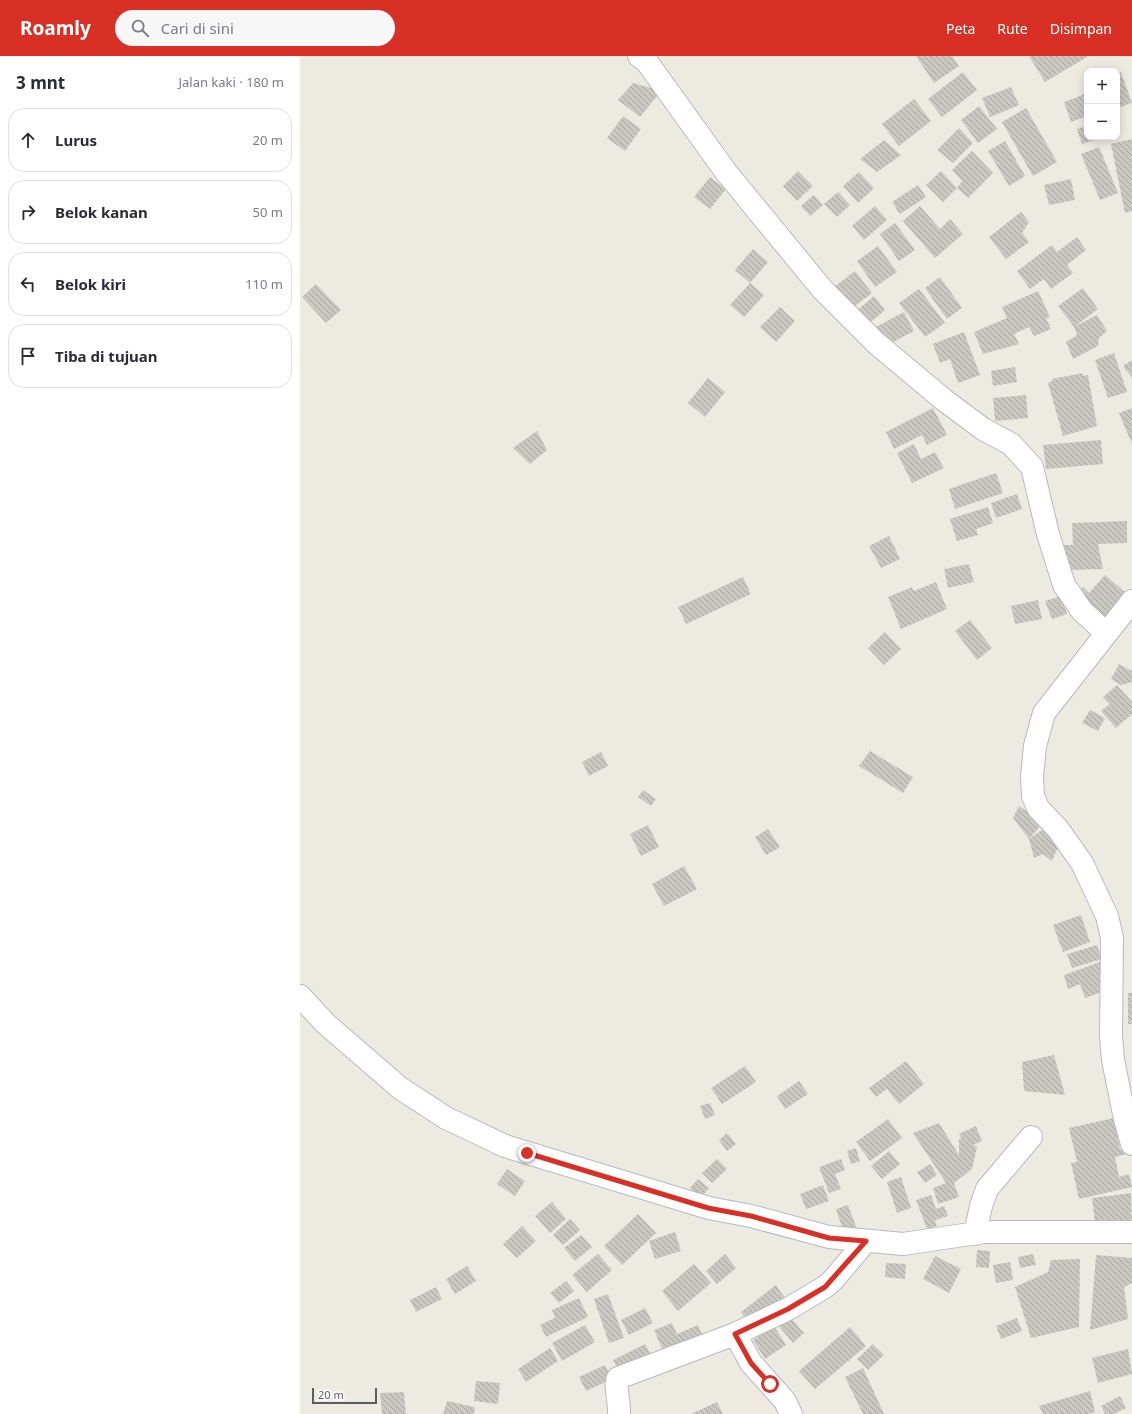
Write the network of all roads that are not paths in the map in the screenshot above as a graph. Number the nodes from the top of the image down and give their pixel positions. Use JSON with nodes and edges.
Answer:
{"nodes":[{"id":1,"x":639,"y":56,"type":"edge"},
{"id":2,"x":1132,"y":601,"type":"edge"},
{"id":3,"x":1106,"y":633,"type":"junction"},
{"id":4,"x":300,"y":996,"type":"edge"},
{"id":5,"x":1031,"y":1137,"type":"dead end"},
{"id":6,"x":1132,"y":1144,"type":"edge"},
{"id":7,"x":1132,"y":1232,"type":"edge"},
{"id":8,"x":975,"y":1234,"type":"junction"},
{"id":9,"x":866,"y":1241,"type":"junction"},
{"id":10,"x":735,"y":1334,"type":"junction"},
{"id":11,"x":618,"y":1414,"type":"edge"},
{"id":12,"x":791,"y":1414,"type":"edge"}],
"edges":[{"from":1,"to":3,"type":"street"},
{"from":2,"to":3,"type":"street"},
{"from":3,"to":6,"type":"street"},
{"from":4,"to":9,"type":"street"},
{"from":5,"to":8,"type":"street"},
{"from":7,"to":8,"type":"street"},
{"from":8,"to":9,"type":"street"},
{"from":9,"to":10,"type":"street"},
{"from":10,"to":11,"type":"street"},
{"from":10,"to":12,"type":"street"}]}
